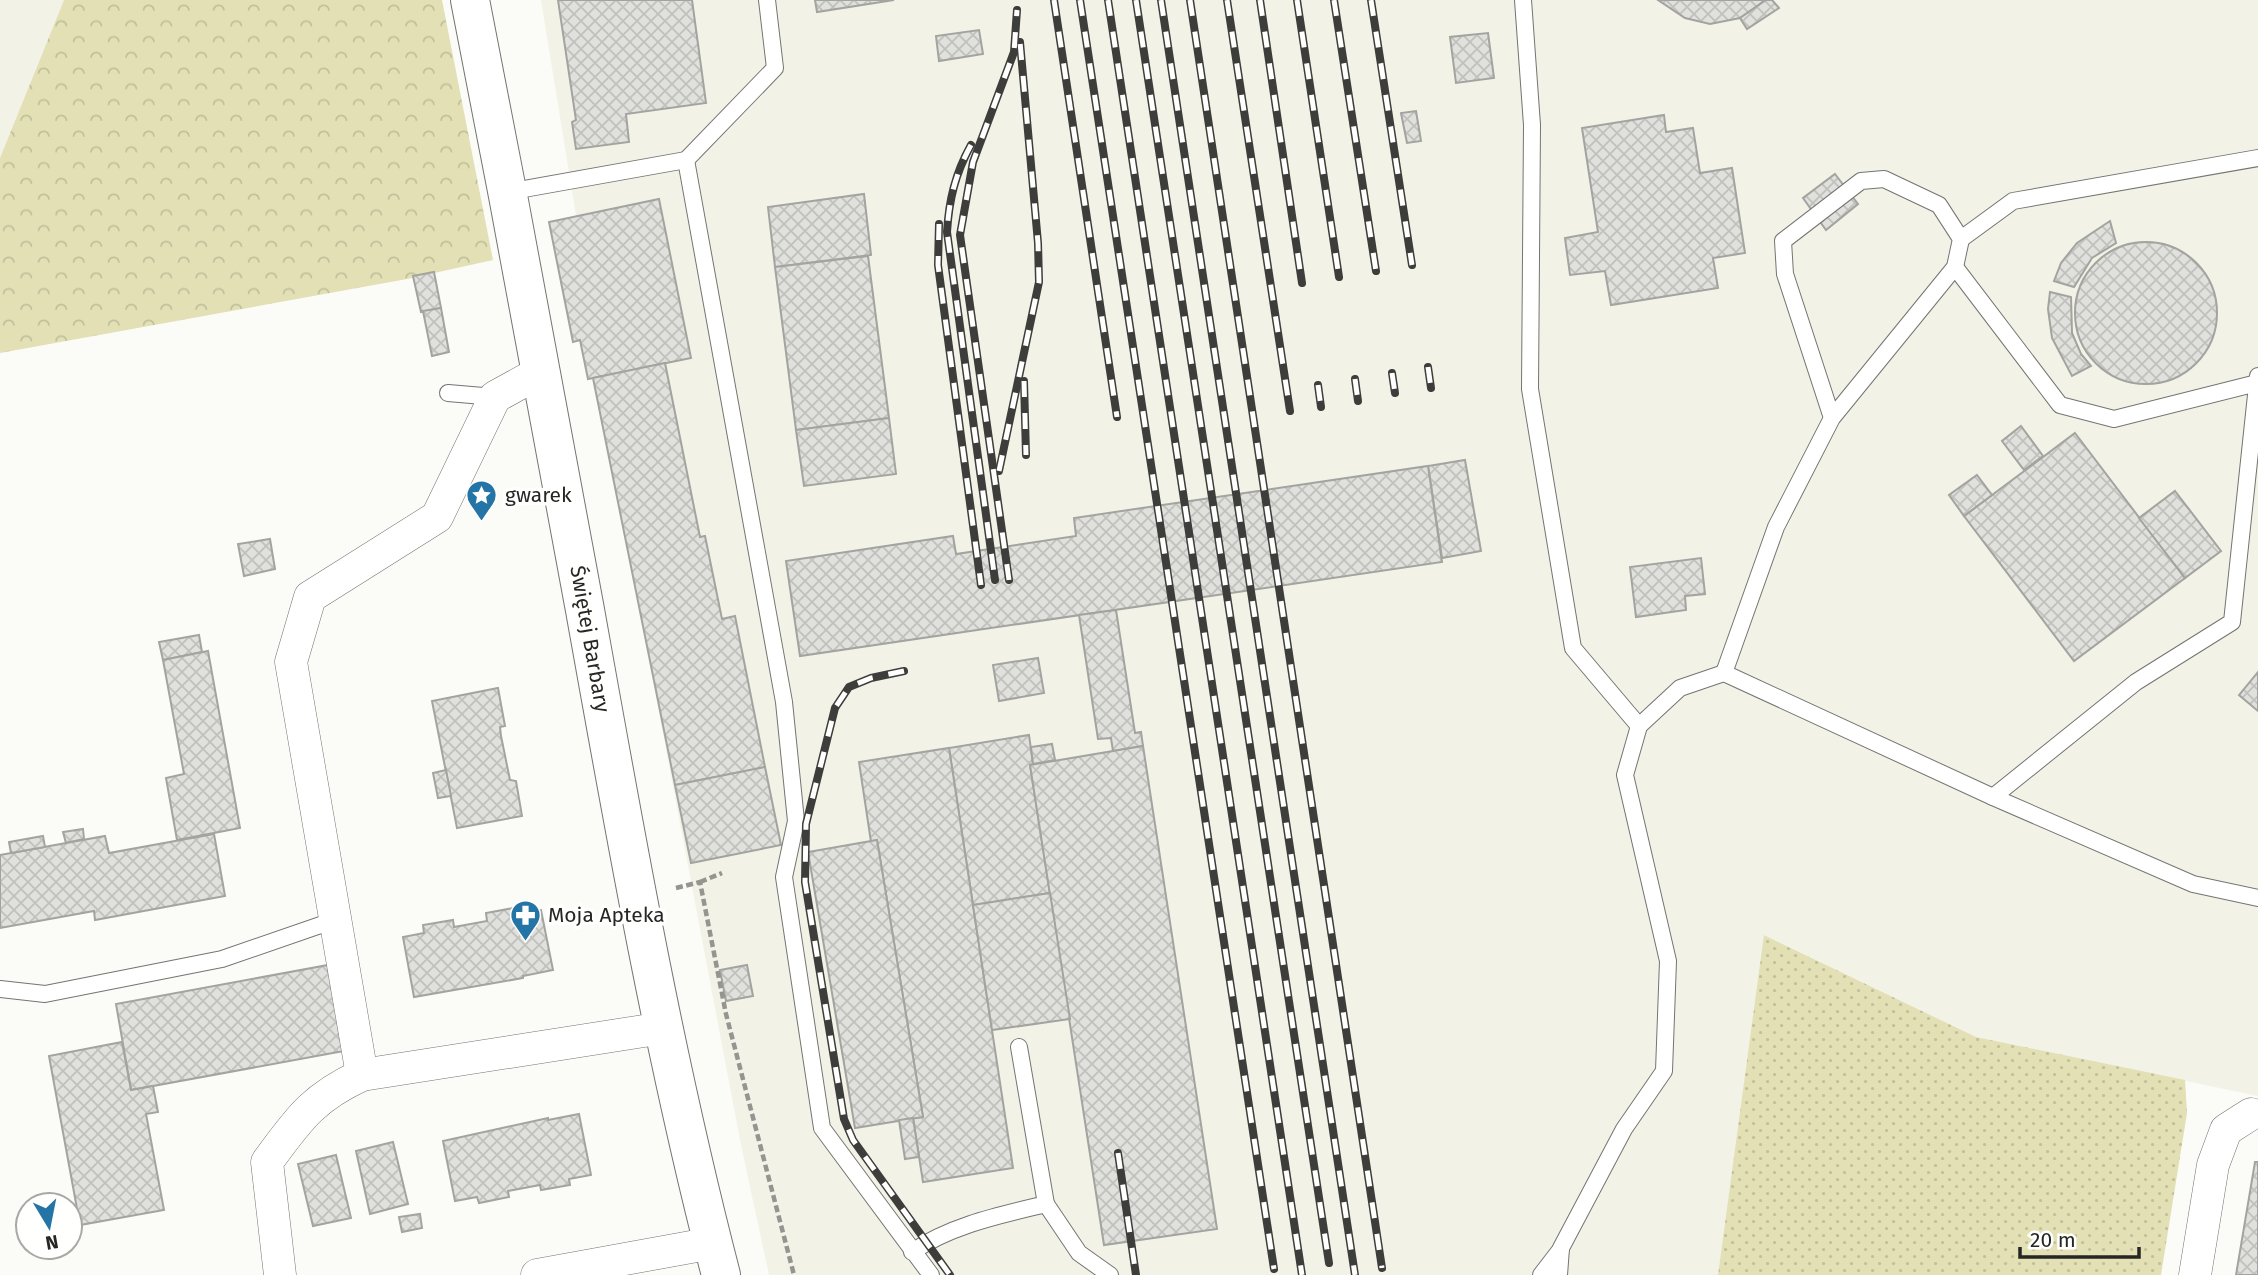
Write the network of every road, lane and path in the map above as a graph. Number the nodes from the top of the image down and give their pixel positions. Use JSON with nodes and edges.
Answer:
{"nodes":[{"id":1,"x":470,"y":0,"type":"edge"},
{"id":2,"x":767,"y":0,"type":"edge"},
{"id":3,"x":1523,"y":0,"type":"edge"},
{"id":4,"x":2258,"y":158,"type":"edge"},
{"id":5,"x":686,"y":160,"type":"junction"},
{"id":6,"x":508,"y":192,"type":"junction"},
{"id":7,"x":1961,"y":239,"type":"junction"},
{"id":8,"x":1955,"y":267,"type":"junction"},
{"id":9,"x":542,"y":371,"type":"junction"},
{"id":10,"x":2258,"y":376,"type":"edge"},
{"id":11,"x":2257,"y":383,"type":"edge"},
{"id":12,"x":448,"y":393,"type":"dead end"},
{"id":13,"x":495,"y":397,"type":"junction"},
{"id":14,"x":1832,"y":418,"type":"junction"},
{"id":15,"x":1724,"y":673,"type":"junction"},
{"id":16,"x":1639,"y":726,"type":"junction"},
{"id":17,"x":1993,"y":797,"type":"junction"},
{"id":18,"x":722,"y":873,"type":"dead end"},
{"id":19,"x":701,"y":882,"type":"junction"},
{"id":20,"x":637,"y":897,"type":"junction"},
{"id":21,"x":2258,"y":898,"type":"edge"},
{"id":22,"x":335,"y":920,"type":"junction"},
{"id":23,"x":0,"y":989,"type":"edge"},
{"id":24,"x":663,"y":1028,"type":"junction"},
{"id":25,"x":1019,"y":1047,"type":"dead end"},
{"id":26,"x":362,"y":1075,"type":"junction"},
{"id":27,"x":2251,"y":1114,"type":"dead end"},
{"id":28,"x":1046,"y":1204,"type":"junction"},
{"id":29,"x":1562,"y":1248,"type":"junction"},
{"id":30,"x":912,"y":1252,"type":"junction"},
{"id":31,"x":717,"y":1259,"type":"edge"},
{"id":32,"x":280,"y":1275,"type":"edge"},
{"id":33,"x":537,"y":1275,"type":"edge"},
{"id":34,"x":794,"y":1275,"type":"edge"},
{"id":35,"x":931,"y":1275,"type":"edge"},
{"id":36,"x":1110,"y":1275,"type":"edge"},
{"id":37,"x":1541,"y":1275,"type":"edge"},
{"id":38,"x":1559,"y":1275,"type":"edge"},
{"id":39,"x":2195,"y":1275,"type":"edge"}],
"edges":[{"from":1,"to":6,"type":"street","name":"Świętej Barbary"},
{"from":2,"to":5,"type":"lane"},
{"from":3,"to":16,"type":"lane"},
{"from":4,"to":7,"type":"lane"},
{"from":5,"to":6,"type":"lane"},
{"from":5,"to":30,"type":"lane"},
{"from":6,"to":9,"type":"street","name":"Świętej Barbary"},
{"from":7,"to":8,"type":"lane"},
{"from":7,"to":14,"type":"lane"},
{"from":8,"to":11,"type":"lane"},
{"from":8,"to":14,"type":"lane"},
{"from":9,"to":13,"type":"street"},
{"from":9,"to":20,"type":"street","name":"Świętej Barbary"},
{"from":10,"to":11,"type":"lane"},
{"from":11,"to":17,"type":"lane"},
{"from":12,"to":13,"type":"lane"},
{"from":13,"to":22,"type":"street"},
{"from":14,"to":15,"type":"lane"},
{"from":15,"to":16,"type":"lane"},
{"from":15,"to":17,"type":"lane"},
{"from":16,"to":29,"type":"lane"},
{"from":17,"to":21,"type":"lane"},
{"from":18,"to":19,"type":"path"},
{"from":19,"to":20,"type":"path"},
{"from":19,"to":34,"type":"path"},
{"from":20,"to":24,"type":"street","name":"Świętej Barbary"},
{"from":22,"to":23,"type":"lane"},
{"from":22,"to":26,"type":"street"},
{"from":24,"to":26,"type":"street"},
{"from":24,"to":31,"type":"street","name":"Świętej Barbary"},
{"from":25,"to":28,"type":"lane"},
{"from":26,"to":32,"type":"street"},
{"from":27,"to":39,"type":"street"},
{"from":28,"to":30,"type":"lane"},
{"from":28,"to":36,"type":"lane"},
{"from":29,"to":37,"type":"lane"},
{"from":29,"to":38,"type":"lane"},
{"from":30,"to":35,"type":"lane"},
{"from":31,"to":33,"type":"street"}]}
